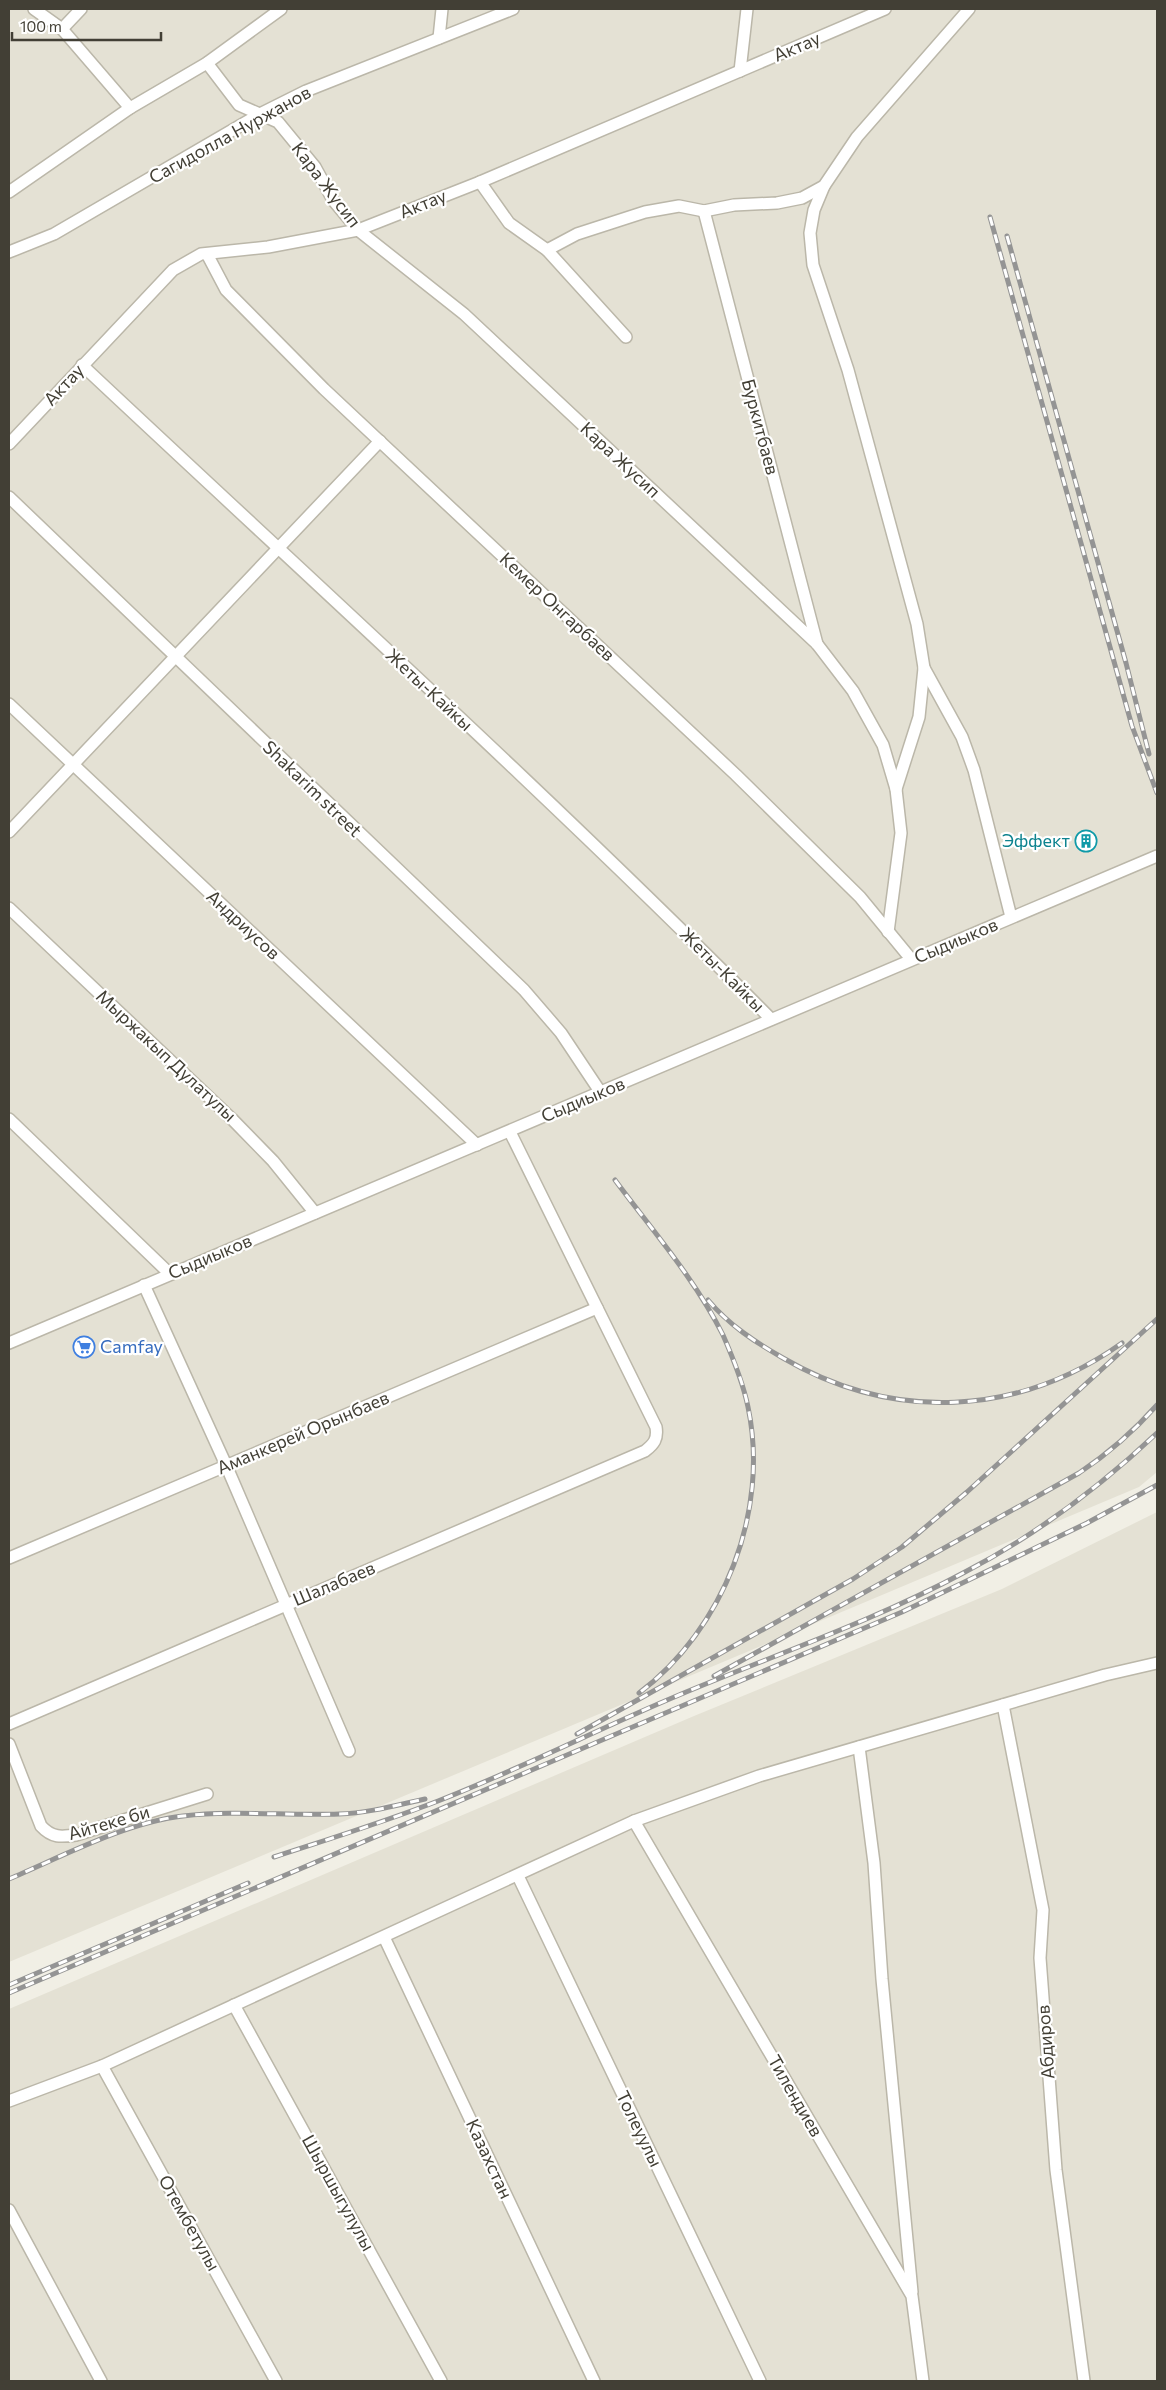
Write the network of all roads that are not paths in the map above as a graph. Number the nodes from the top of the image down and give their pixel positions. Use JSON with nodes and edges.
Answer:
{"nodes":[{"id":1,"x":34,"y":9,"type":"edge"},
{"id":2,"x":81,"y":9,"type":"edge"},
{"id":3,"x":281,"y":9,"type":"edge"},
{"id":4,"x":442,"y":9,"type":"edge"},
{"id":5,"x":513,"y":9,"type":"edge"},
{"id":6,"x":747,"y":9,"type":"edge"},
{"id":7,"x":885,"y":9,"type":"edge"},
{"id":8,"x":969,"y":9,"type":"edge"},
{"id":9,"x":62,"y":29,"type":"junction"},
{"id":10,"x":439,"y":38,"type":"junction"},
{"id":11,"x":207,"y":63,"type":"junction"},
{"id":12,"x":740,"y":71,"type":"junction"},
{"id":13,"x":130,"y":108,"type":"junction"},
{"id":14,"x":260,"y":114,"type":"junction"},
{"id":15,"x":480,"y":182,"type":"junction"},
{"id":16,"x":824,"y":186,"type":"junction"},
{"id":17,"x":9,"y":192,"type":"edge"},
{"id":18,"x":704,"y":211,"type":"junction"},
{"id":19,"x":358,"y":230,"type":"junction"},
{"id":20,"x":547,"y":250,"type":"junction"},
{"id":21,"x":9,"y":252,"type":"edge"},
{"id":22,"x":207,"y":254,"type":"junction"},
{"id":23,"x":626,"y":337,"type":"dead end"},
{"id":24,"x":82,"y":366,"type":"junction"},
{"id":25,"x":380,"y":441,"type":"junction"},
{"id":26,"x":9,"y":444,"type":"edge"},
{"id":27,"x":9,"y":497,"type":"edge"},
{"id":28,"x":276,"y":548,"type":"junction"},
{"id":29,"x":816,"y":644,"type":"junction"},
{"id":30,"x":175,"y":658,"type":"junction"},
{"id":31,"x":924,"y":668,"type":"junction"},
{"id":32,"x":9,"y":704,"type":"edge"},
{"id":33,"x":72,"y":765,"type":"junction"},
{"id":34,"x":896,"y":789,"type":"junction"},
{"id":35,"x":9,"y":832,"type":"edge"},
{"id":36,"x":1157,"y":856,"type":"edge"},
{"id":37,"x":9,"y":908,"type":"edge"},
{"id":38,"x":1012,"y":917,"type":"junction"},
{"id":39,"x":888,"y":932,"type":"junction"},
{"id":40,"x":911,"y":960,"type":"junction"},
{"id":41,"x":771,"y":1019,"type":"junction"},
{"id":42,"x":601,"y":1093,"type":"junction"},
{"id":43,"x":9,"y":1120,"type":"edge"},
{"id":44,"x":510,"y":1132,"type":"junction"},
{"id":45,"x":477,"y":1145,"type":"junction"},
{"id":46,"x":315,"y":1213,"type":"junction"},
{"id":47,"x":170,"y":1274,"type":"junction"},
{"id":48,"x":144,"y":1285,"type":"junction"},
{"id":49,"x":597,"y":1308,"type":"junction"},
{"id":50,"x":9,"y":1343,"type":"edge"},
{"id":51,"x":226,"y":1465,"type":"junction"},
{"id":52,"x":9,"y":1558,"type":"edge"},
{"id":53,"x":286,"y":1604,"type":"junction"},
{"id":54,"x":1157,"y":1663,"type":"edge"},
{"id":55,"x":1003,"y":1704,"type":"junction"},
{"id":56,"x":9,"y":1724,"type":"edge"},
{"id":57,"x":9,"y":1744,"type":"edge"},
{"id":58,"x":859,"y":1747,"type":"junction"},
{"id":59,"x":349,"y":1751,"type":"dead end"},
{"id":60,"x":207,"y":1794,"type":"dead end"},
{"id":61,"x":634,"y":1821,"type":"junction"},
{"id":62,"x":518,"y":1876,"type":"junction"},
{"id":63,"x":384,"y":1937,"type":"junction"},
{"id":64,"x":234,"y":2005,"type":"junction"},
{"id":65,"x":102,"y":2066,"type":"junction"},
{"id":66,"x":9,"y":2101,"type":"edge"},
{"id":67,"x":9,"y":2210,"type":"edge"},
{"id":68,"x":912,"y":2296,"type":"junction"},
{"id":69,"x":101,"y":2381,"type":"edge"},
{"id":70,"x":276,"y":2381,"type":"edge"},
{"id":71,"x":441,"y":2381,"type":"edge"},
{"id":72,"x":594,"y":2381,"type":"edge"},
{"id":73,"x":760,"y":2381,"type":"edge"},
{"id":74,"x":923,"y":2381,"type":"edge"},
{"id":75,"x":1084,"y":2381,"type":"edge"}],
"edges":[{"from":1,"to":9,"type":"street"},
{"from":2,"to":9,"type":"street"},
{"from":3,"to":11,"type":"street"},
{"from":4,"to":10,"type":"street"},
{"from":5,"to":10,"type":"street","name":"Сагидолла Нуржанов"},
{"from":6,"to":12,"type":"street"},
{"from":7,"to":12,"type":"street","name":"Актау"},
{"from":8,"to":16,"type":"street"},
{"from":9,"to":13,"type":"street"},
{"from":10,"to":14,"type":"street","name":"Сагидолла Нуржанов"},
{"from":11,"to":13,"type":"street"},
{"from":11,"to":14,"type":"street","name":"Кара Жусип"},
{"from":12,"to":15,"type":"street","name":"Актау"},
{"from":13,"to":17,"type":"street"},
{"from":14,"to":19,"type":"street","name":"Кара Жусип"},
{"from":14,"to":21,"type":"street","name":"Сагидолла Нуржанов"},
{"from":15,"to":19,"type":"street","name":"Актау"},
{"from":15,"to":20,"type":"street"},
{"from":16,"to":18,"type":"street"},
{"from":16,"to":31,"type":"street"},
{"from":18,"to":20,"type":"street"},
{"from":18,"to":29,"type":"street","name":"Буркитбаев"},
{"from":19,"to":22,"type":"street","name":"Актау"},
{"from":19,"to":29,"type":"street","name":"Кара Жусип"},
{"from":20,"to":23,"type":"street"},
{"from":22,"to":24,"type":"street","name":"Актау"},
{"from":22,"to":25,"type":"street","name":"Кемер Онгарбаев"},
{"from":24,"to":26,"type":"street","name":"Актау"},
{"from":24,"to":28,"type":"street","name":"Жеты-Кайкы"},
{"from":25,"to":28,"type":"street"},
{"from":25,"to":39,"type":"street","name":"Кемер Онгарбаев"},
{"from":27,"to":30,"type":"street","name":"Shakarim street"},
{"from":28,"to":30,"type":"street"},
{"from":28,"to":41,"type":"street","name":"Жеты-Кайкы"},
{"from":29,"to":34,"type":"street","name":"Кара Жусип"},
{"from":30,"to":33,"type":"street"},
{"from":30,"to":42,"type":"street","name":"Shakarim street"},
{"from":31,"to":34,"type":"street"},
{"from":31,"to":38,"type":"street"},
{"from":32,"to":33,"type":"street","name":"Андриусов"},
{"from":33,"to":35,"type":"street"},
{"from":33,"to":45,"type":"street","name":"Андриусов"},
{"from":34,"to":39,"type":"street","name":"Кара Жусип"},
{"from":36,"to":38,"type":"street","name":"Сыдиыков"},
{"from":37,"to":46,"type":"street","name":"Мыржакып Дулатулы"},
{"from":38,"to":40,"type":"street","name":"Сыдиыков"},
{"from":39,"to":40,"type":"street","name":"Кемер Онгарбаев"},
{"from":40,"to":41,"type":"street","name":"Сыдиыков"},
{"from":41,"to":42,"type":"street","name":"Сыдиыков"},
{"from":42,"to":44,"type":"street","name":"Сыдиыков"},
{"from":43,"to":47,"type":"street"},
{"from":44,"to":45,"type":"street","name":"Сыдиыков"},
{"from":44,"to":49,"type":"street"},
{"from":45,"to":46,"type":"street","name":"Сыдиыков"},
{"from":46,"to":47,"type":"street","name":"Сыдиыков"},
{"from":47,"to":48,"type":"street","name":"Сыдиыков"},
{"from":48,"to":50,"type":"street","name":"Сыдиыков"},
{"from":48,"to":51,"type":"street"},
{"from":49,"to":51,"type":"street","name":"Аманкерей Орынбаев"},
{"from":49,"to":53,"type":"street","name":"Шалабаев"},
{"from":51,"to":52,"type":"street","name":"Аманкерей Орынбаев"},
{"from":51,"to":53,"type":"street"},
{"from":53,"to":56,"type":"street","name":"Шалабаев"},
{"from":53,"to":59,"type":"street"},
{"from":54,"to":55,"type":"street"},
{"from":55,"to":58,"type":"street"},
{"from":55,"to":75,"type":"street","name":"Абдиров"},
{"from":57,"to":60,"type":"street","name":"Айтеке би"},
{"from":58,"to":61,"type":"street"},
{"from":58,"to":68,"type":"street"},
{"from":61,"to":62,"type":"street"},
{"from":61,"to":68,"type":"street","name":"Тилендиев"},
{"from":62,"to":63,"type":"street"},
{"from":62,"to":73,"type":"street","name":"Толеуулы"},
{"from":63,"to":64,"type":"street"},
{"from":63,"to":72,"type":"street","name":"Казахстан"},
{"from":64,"to":65,"type":"street"},
{"from":64,"to":71,"type":"street","name":"Шыршыгулулы"},
{"from":65,"to":66,"type":"street"},
{"from":65,"to":70,"type":"street","name":"Отембетулы"},
{"from":67,"to":69,"type":"street"},
{"from":68,"to":74,"type":"street","name":"Тилендиев"}]}
